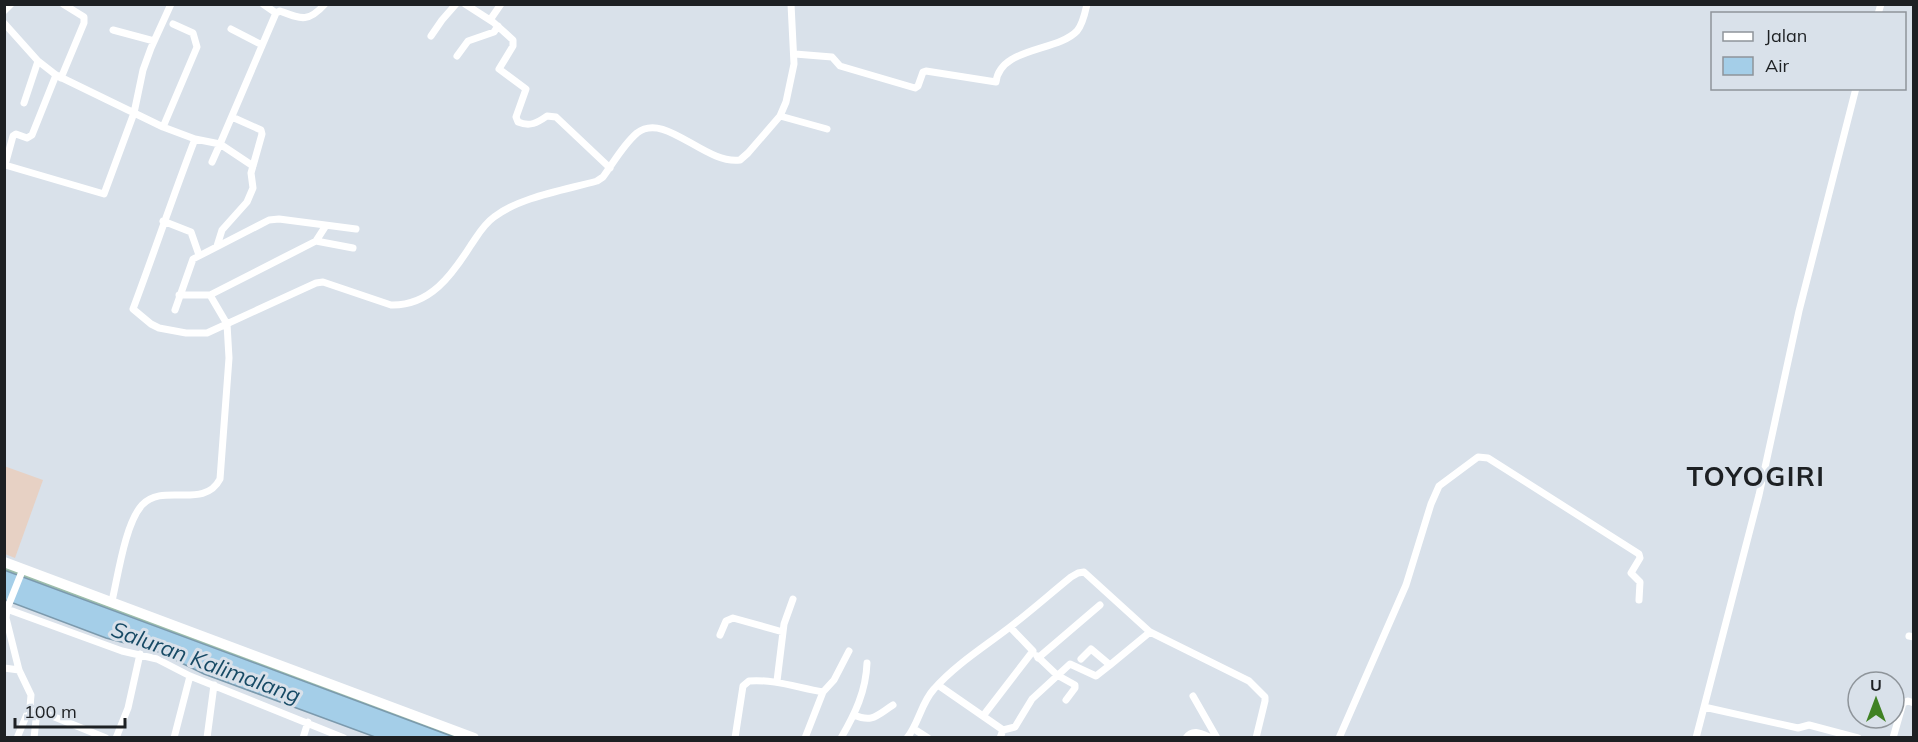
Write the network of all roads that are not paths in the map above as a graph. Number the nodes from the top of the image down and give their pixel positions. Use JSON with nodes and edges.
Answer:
{"nodes":[{"id":1,"x":11,"y":4,"type":"edge"},
{"id":2,"x":63,"y":4,"type":"edge"},
{"id":3,"x":171,"y":4,"type":"edge"},
{"id":4,"x":263,"y":4,"type":"edge"},
{"id":5,"x":325,"y":4,"type":"edge"},
{"id":6,"x":456,"y":4,"type":"edge"},
{"id":7,"x":465,"y":4,"type":"edge"},
{"id":8,"x":501,"y":4,"type":"edge"},
{"id":9,"x":790,"y":4,"type":"edge"},
{"id":10,"x":1087,"y":4,"type":"edge"},
{"id":11,"x":4,"y":11,"type":"edge"},
{"id":12,"x":276,"y":13,"type":"junction"},
{"id":13,"x":490,"y":20,"type":"junction"},
{"id":14,"x":4,"y":23,"type":"edge"},
{"id":15,"x":173,"y":24,"type":"dead end"},
{"id":16,"x":498,"y":26,"type":"junction"},
{"id":17,"x":231,"y":29,"type":"dead end"},
{"id":18,"x":113,"y":30,"type":"dead end"},
{"id":19,"x":431,"y":36,"type":"dead end"},
{"id":20,"x":154,"y":41,"type":"junction"},
{"id":21,"x":262,"y":45,"type":"junction"},
{"id":22,"x":795,"y":54,"type":"junction"},
{"id":23,"x":457,"y":56,"type":"dead end"},
{"id":24,"x":38,"y":61,"type":"junction"},
{"id":25,"x":58,"y":76,"type":"junction"},
{"id":26,"x":1855,"y":90,"type":"edge"},
{"id":27,"x":24,"y":103,"type":"dead end"},
{"id":28,"x":134,"y":113,"type":"junction"},
{"id":29,"x":780,"y":116,"type":"junction"},
{"id":30,"x":232,"y":117,"type":"junction"},
{"id":31,"x":163,"y":127,"type":"junction"},
{"id":32,"x":827,"y":129,"type":"dead end"},
{"id":33,"x":195,"y":139,"type":"junction"},
{"id":34,"x":220,"y":144,"type":"junction"},
{"id":35,"x":212,"y":162,"type":"dead end"},
{"id":36,"x":253,"y":166,"type":"junction"},
{"id":37,"x":610,"y":168,"type":"junction"},
{"id":38,"x":163,"y":221,"type":"junction"},
{"id":39,"x":325,"y":226,"type":"junction"},
{"id":40,"x":356,"y":229,"type":"dead end"},
{"id":41,"x":316,"y":241,"type":"junction"},
{"id":42,"x":217,"y":246,"type":"junction"},
{"id":43,"x":353,"y":248,"type":"dead end"},
{"id":44,"x":200,"y":255,"type":"junction"},
{"id":45,"x":179,"y":295,"type":"junction"},
{"id":46,"x":210,"y":295,"type":"junction"},
{"id":47,"x":175,"y":310,"type":"dead end"},
{"id":48,"x":227,"y":324,"type":"junction"},
{"id":49,"x":4,"y":562,"type":"edge"},
{"id":50,"x":22,"y":571,"type":"junction"},
{"id":51,"x":793,"y":599,"type":"dead end"},
{"id":52,"x":1639,"y":600,"type":"dead end"},
{"id":53,"x":112,"y":602,"type":"junction"},
{"id":54,"x":1100,"y":605,"type":"dead end"},
{"id":55,"x":7,"y":607,"type":"edge"},
{"id":56,"x":5,"y":622,"type":"edge"},
{"id":57,"x":1010,"y":627,"type":"junction"},
{"id":58,"x":783,"y":632,"type":"junction"},
{"id":59,"x":1150,"y":632,"type":"junction"},
{"id":60,"x":720,"y":635,"type":"dead end"},
{"id":61,"x":849,"y":651,"type":"dead end"},
{"id":62,"x":1033,"y":651,"type":"junction"},
{"id":63,"x":141,"y":654,"type":"junction"},
{"id":64,"x":1038,"y":658,"type":"junction"},
{"id":65,"x":1081,"y":659,"type":"dead end"},
{"id":66,"x":867,"y":663,"type":"dead end"},
{"id":67,"x":1110,"y":665,"type":"junction"},
{"id":68,"x":4,"y":668,"type":"edge"},
{"id":69,"x":19,"y":670,"type":"junction"},
{"id":70,"x":1057,"y":675,"type":"junction"},
{"id":71,"x":190,"y":676,"type":"junction"},
{"id":72,"x":777,"y":681,"type":"junction"},
{"id":73,"x":214,"y":685,"type":"junction"},
{"id":74,"x":938,"y":685,"type":"junction"},
{"id":75,"x":823,"y":692,"type":"junction"},
{"id":76,"x":1193,"y":696,"type":"dead end"},
{"id":77,"x":1066,"y":700,"type":"dead end"},
{"id":78,"x":1914,"y":703,"type":"edge"},
{"id":79,"x":893,"y":705,"type":"dead end"},
{"id":80,"x":1704,"y":707,"type":"junction"},
{"id":81,"x":34,"y":709,"type":"junction"},
{"id":82,"x":854,"y":715,"type":"junction"},
{"id":83,"x":982,"y":716,"type":"junction"},
{"id":84,"x":308,"y":722,"type":"junction"},
{"id":85,"x":914,"y":729,"type":"junction"},
{"id":86,"x":1003,"y":730,"type":"junction"},
{"id":87,"x":101,"y":736,"type":"edge"},
{"id":88,"x":341,"y":737,"type":"edge"},
{"id":89,"x":16,"y":738,"type":"edge"},
{"id":90,"x":33,"y":738,"type":"edge"},
{"id":91,"x":116,"y":738,"type":"edge"},
{"id":92,"x":174,"y":738,"type":"edge"},
{"id":93,"x":207,"y":738,"type":"edge"},
{"id":94,"x":303,"y":738,"type":"edge"},
{"id":95,"x":474,"y":738,"type":"edge"},
{"id":96,"x":735,"y":738,"type":"edge"},
{"id":97,"x":806,"y":738,"type":"edge"},
{"id":98,"x":841,"y":738,"type":"edge"},
{"id":99,"x":907,"y":738,"type":"edge"},
{"id":100,"x":928,"y":738,"type":"edge"},
{"id":101,"x":1000,"y":738,"type":"edge"},
{"id":102,"x":1186,"y":738,"type":"edge"},
{"id":103,"x":1212,"y":738,"type":"edge"},
{"id":104,"x":1217,"y":738,"type":"edge"},
{"id":105,"x":1256,"y":738,"type":"edge"},
{"id":106,"x":1339,"y":738,"type":"edge"},
{"id":107,"x":1696,"y":738,"type":"edge"},
{"id":108,"x":1858,"y":738,"type":"edge"},
{"id":109,"x":1893,"y":738,"type":"edge"}],
"edges":[{"from":1,"to":11,"type":"street"},
{"from":2,"to":25,"type":"street"},
{"from":3,"to":20,"type":"street"},
{"from":4,"to":12,"type":"street"},
{"from":5,"to":12,"type":"street"},
{"from":6,"to":19,"type":"street"},
{"from":7,"to":13,"type":"street"},
{"from":8,"to":13,"type":"street"},
{"from":9,"to":22,"type":"street"},
{"from":10,"to":22,"type":"street"},
{"from":12,"to":21,"type":"street"},
{"from":13,"to":16,"type":"street"},
{"from":14,"to":24,"type":"street"},
{"from":15,"to":31,"type":"street"},
{"from":16,"to":23,"type":"street"},
{"from":16,"to":37,"type":"street"},
{"from":17,"to":21,"type":"street"},
{"from":18,"to":20,"type":"street"},
{"from":20,"to":28,"type":"street"},
{"from":21,"to":30,"type":"street"},
{"from":22,"to":29,"type":"street"},
{"from":24,"to":25,"type":"street"},
{"from":24,"to":27,"type":"street"},
{"from":25,"to":28,"type":"street"},
{"from":25,"to":28,"type":"street"},
{"from":26,"to":80,"type":"street"},
{"from":28,"to":31,"type":"street"},
{"from":29,"to":32,"type":"street"},
{"from":29,"to":37,"type":"street"},
{"from":30,"to":34,"type":"street"},
{"from":30,"to":36,"type":"street"},
{"from":31,"to":33,"type":"street"},
{"from":33,"to":34,"type":"street"},
{"from":33,"to":38,"type":"street"},
{"from":34,"to":35,"type":"street"},
{"from":34,"to":36,"type":"street"},
{"from":36,"to":42,"type":"street"},
{"from":37,"to":48,"type":"street"},
{"from":38,"to":44,"type":"street"},
{"from":38,"to":48,"type":"street"},
{"from":39,"to":40,"type":"street"},
{"from":39,"to":41,"type":"street"},
{"from":39,"to":42,"type":"street"},
{"from":41,"to":43,"type":"street"},
{"from":41,"to":46,"type":"street"},
{"from":42,"to":44,"type":"street"},
{"from":44,"to":45,"type":"street"},
{"from":45,"to":46,"type":"street"},
{"from":45,"to":47,"type":"street"},
{"from":46,"to":48,"type":"street"},
{"from":48,"to":53,"type":"street"},
{"from":49,"to":50,"type":"main road"},
{"from":50,"to":53,"type":"main road"},
{"from":50,"to":55,"type":"street"},
{"from":51,"to":58,"type":"street"},
{"from":52,"to":106,"type":"street"},
{"from":53,"to":95,"type":"main road"},
{"from":54,"to":64,"type":"street"},
{"from":55,"to":56,"type":"street"},
{"from":55,"to":63,"type":"street"},
{"from":56,"to":69,"type":"street"},
{"from":57,"to":59,"type":"street"},
{"from":57,"to":62,"type":"street"},
{"from":57,"to":74,"type":"street"},
{"from":58,"to":60,"type":"street"},
{"from":58,"to":72,"type":"street"},
{"from":59,"to":67,"type":"street"},
{"from":59,"to":105,"type":"street"},
{"from":61,"to":75,"type":"street"},
{"from":62,"to":64,"type":"street"},
{"from":62,"to":83,"type":"street"},
{"from":63,"to":71,"type":"street"},
{"from":63,"to":91,"type":"street"},
{"from":64,"to":70,"type":"street"},
{"from":65,"to":67,"type":"street"},
{"from":66,"to":82,"type":"street"},
{"from":67,"to":70,"type":"street"},
{"from":68,"to":69,"type":"street"},
{"from":69,"to":81,"type":"street"},
{"from":70,"to":77,"type":"street"},
{"from":70,"to":86,"type":"street"},
{"from":71,"to":73,"type":"street"},
{"from":71,"to":92,"type":"street"},
{"from":72,"to":75,"type":"street"},
{"from":72,"to":96,"type":"street"},
{"from":73,"to":84,"type":"street"},
{"from":73,"to":93,"type":"street"},
{"from":74,"to":83,"type":"street"},
{"from":74,"to":85,"type":"street"},
{"from":75,"to":97,"type":"street"},
{"from":76,"to":104,"type":"street"},
{"from":78,"to":109,"type":"street"},
{"from":79,"to":82,"type":"street"},
{"from":80,"to":107,"type":"street"},
{"from":80,"to":108,"type":"street"},
{"from":81,"to":87,"type":"street"},
{"from":81,"to":89,"type":"street"},
{"from":81,"to":90,"type":"street"},
{"from":82,"to":98,"type":"street"},
{"from":83,"to":86,"type":"street"},
{"from":84,"to":88,"type":"street"},
{"from":84,"to":94,"type":"street"},
{"from":85,"to":99,"type":"street"},
{"from":85,"to":100,"type":"street"},
{"from":86,"to":101,"type":"street"},
{"from":102,"to":103,"type":"street"}]}
